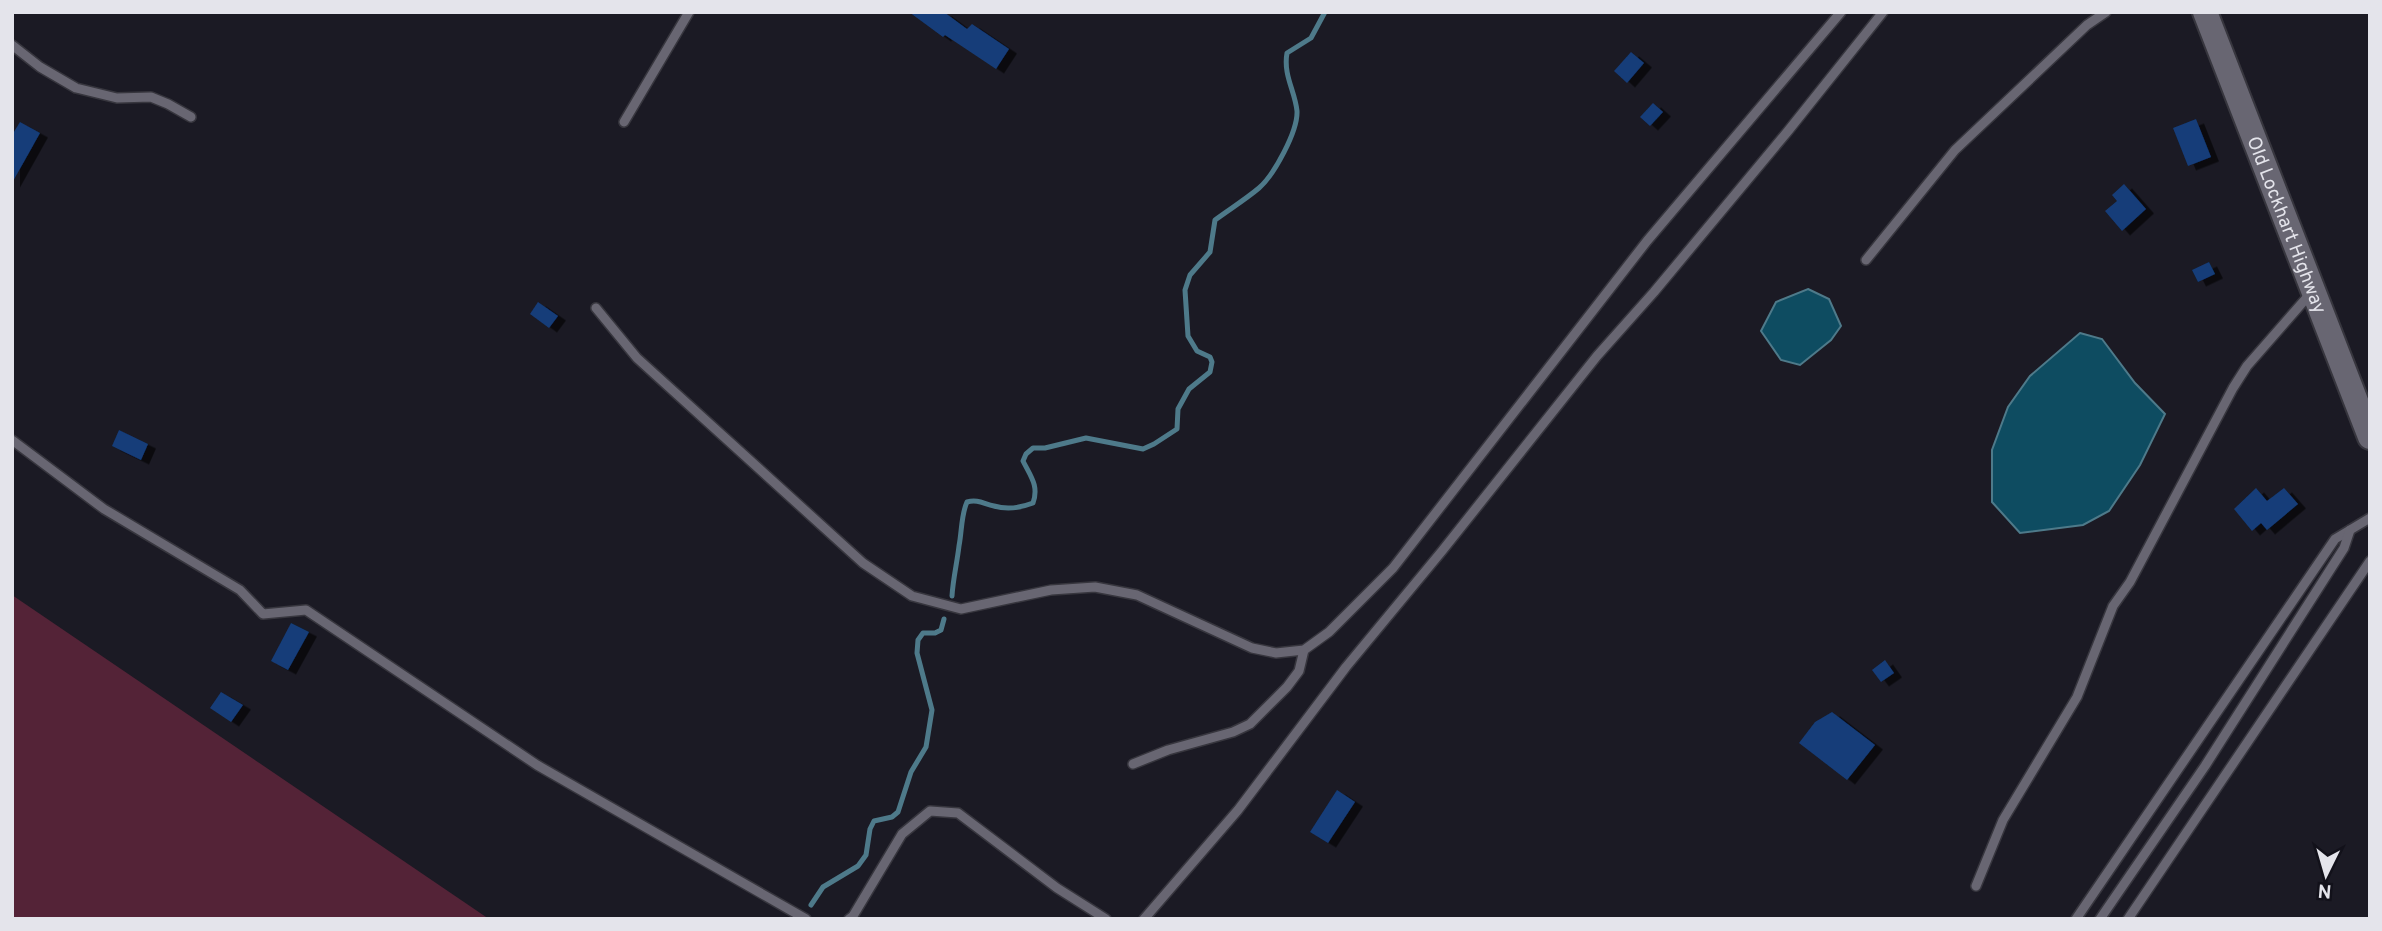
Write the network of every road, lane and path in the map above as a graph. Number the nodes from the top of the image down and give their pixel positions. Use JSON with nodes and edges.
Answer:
{"nodes":[{"id":1,"x":688,"y":12,"type":"edge"},
{"id":2,"x":1841,"y":12,"type":"edge"},
{"id":3,"x":1883,"y":12,"type":"edge"},
{"id":4,"x":2106,"y":12,"type":"edge"},
{"id":5,"x":2204,"y":12,"type":"edge"},
{"id":6,"x":12,"y":45,"type":"edge"},
{"id":7,"x":191,"y":117,"type":"dead end"},
{"id":8,"x":624,"y":122,"type":"dead end"},
{"id":9,"x":1866,"y":260,"type":"dead end"},
{"id":10,"x":2314,"y":290,"type":"junction"},
{"id":11,"x":596,"y":308,"type":"dead end"},
{"id":12,"x":2370,"y":437,"type":"edge"},
{"id":13,"x":12,"y":440,"type":"edge"},
{"id":14,"x":2370,"y":517,"type":"edge"},
{"id":15,"x":2350,"y":530,"type":"junction"},
{"id":16,"x":2370,"y":561,"type":"edge"},
{"id":17,"x":1304,"y":650,"type":"junction"},
{"id":18,"x":1133,"y":764,"type":"dead end"},
{"id":19,"x":1976,"y":886,"type":"dead end"},
{"id":20,"x":806,"y":919,"type":"edge"},
{"id":21,"x":849,"y":919,"type":"edge"},
{"id":22,"x":1106,"y":919,"type":"edge"},
{"id":23,"x":1144,"y":919,"type":"edge"},
{"id":24,"x":2076,"y":919,"type":"edge"},
{"id":25,"x":2100,"y":919,"type":"edge"},
{"id":26,"x":2128,"y":919,"type":"edge"}],
"edges":[{"from":1,"to":8,"type":"lane"},
{"from":2,"to":17,"type":"lane"},
{"from":3,"to":23,"type":"lane"},
{"from":4,"to":9,"type":"lane"},
{"from":5,"to":10,"type":"street","name":"Old Lockhart Highway"},
{"from":6,"to":7,"type":"lane"},
{"from":10,"to":12,"type":"street","name":"Old Lockhart Highway"},
{"from":10,"to":19,"type":"lane"},
{"from":11,"to":17,"type":"lane"},
{"from":13,"to":20,"type":"lane"},
{"from":14,"to":15,"type":"lane"},
{"from":15,"to":24,"type":"lane"},
{"from":15,"to":25,"type":"lane"},
{"from":16,"to":26,"type":"lane"},
{"from":17,"to":18,"type":"lane"},
{"from":21,"to":22,"type":"lane"}]}
